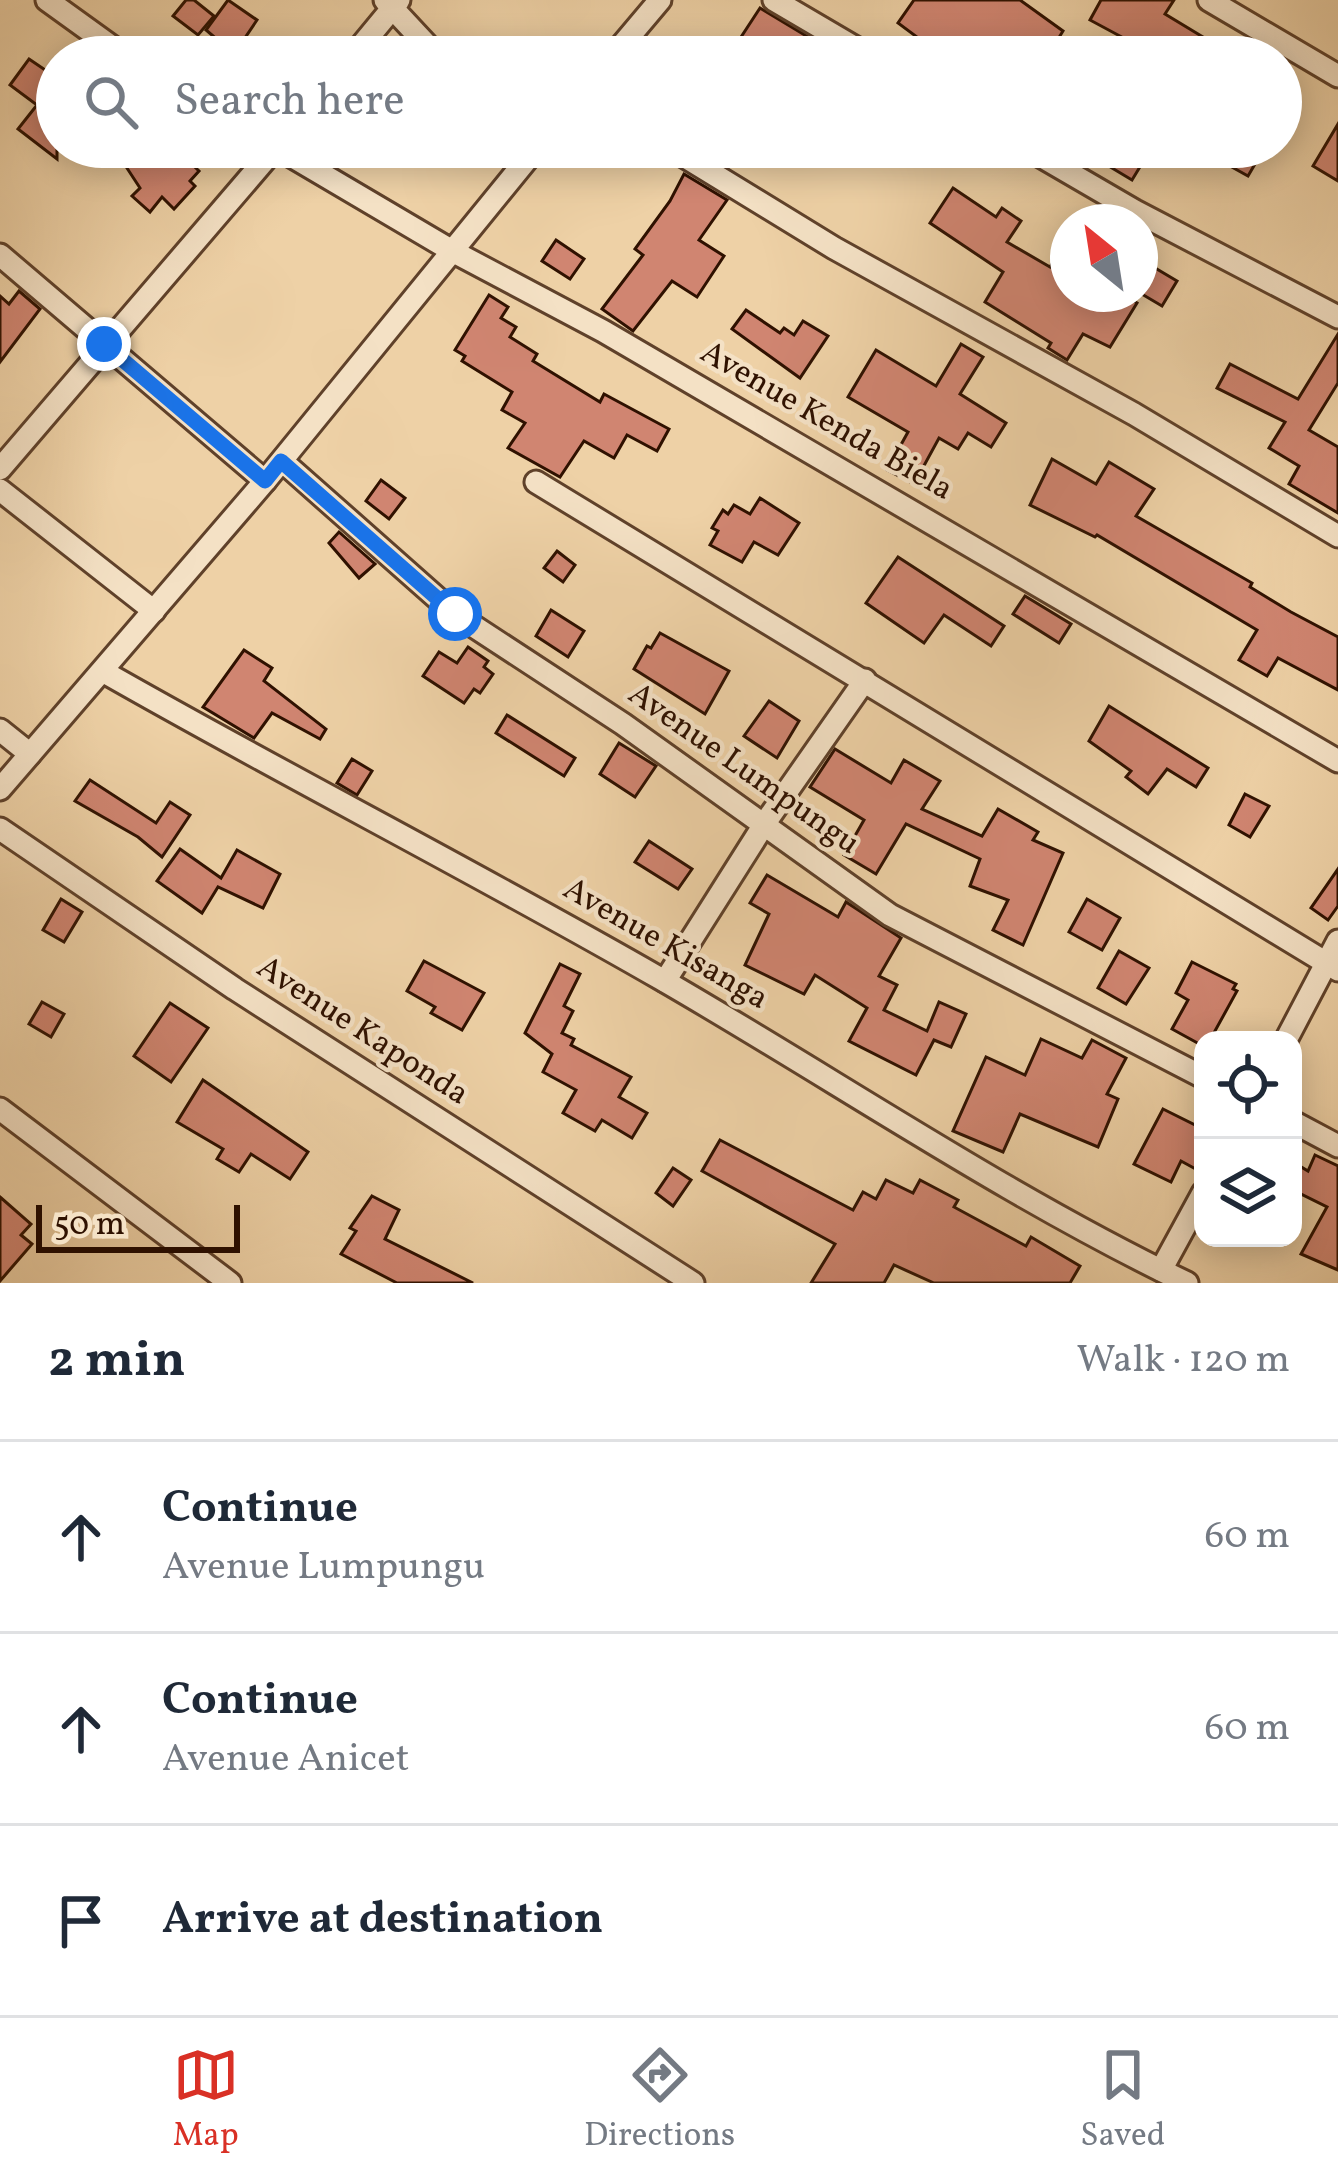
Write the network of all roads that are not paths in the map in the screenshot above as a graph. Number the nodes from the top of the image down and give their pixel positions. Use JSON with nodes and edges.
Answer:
{"nodes":[{"id":1,"x":47,"y":0,"type":"edge"},
{"id":2,"x":659,"y":0,"type":"edge"},
{"id":3,"x":774,"y":0,"type":"edge"},
{"id":4,"x":1209,"y":0,"type":"edge"},
{"id":5,"x":392,"y":3,"type":"edge"},
{"id":6,"x":97,"y":36,"type":"edge"},
{"id":7,"x":368,"y":36,"type":"edge"},
{"id":8,"x":420,"y":36,"type":"edge"},
{"id":9,"x":629,"y":36,"type":"edge"},
{"id":10,"x":835,"y":36,"type":"edge"},
{"id":11,"x":1270,"y":36,"type":"edge"},
{"id":12,"x":1302,"y":55,"type":"edge"},
{"id":13,"x":1338,"y":76,"type":"edge"},
{"id":14,"x":258,"y":168,"type":"edge"},
{"id":15,"x":312,"y":168,"type":"edge"},
{"id":16,"x":517,"y":168,"type":"edge"},
{"id":17,"x":703,"y":168,"type":"edge"},
{"id":18,"x":1061,"y":168,"type":"edge"},
{"id":19,"x":454,"y":252,"type":"junction"},
{"id":20,"x":0,"y":255,"type":"edge"},
{"id":21,"x":1338,"y":317,"type":"edge"},
{"id":22,"x":104,"y":344,"type":"junction"},
{"id":23,"x":281,"y":461,"type":"junction"},
{"id":24,"x":0,"y":469,"type":"edge"},
{"id":25,"x":265,"y":481,"type":"junction"},
{"id":26,"x":536,"y":482,"type":"dead end"},
{"id":27,"x":0,"y":490,"type":"edge"},
{"id":28,"x":1338,"y":536,"type":"edge"},
{"id":29,"x":154,"y":611,"type":"junction"},
{"id":30,"x":104,"y":672,"type":"junction"},
{"id":31,"x":865,"y":680,"type":"junction"},
{"id":32,"x":0,"y":730,"type":"edge"},
{"id":33,"x":30,"y":754,"type":"junction"},
{"id":34,"x":1338,"y":761,"type":"edge"},
{"id":35,"x":0,"y":789,"type":"edge"},
{"id":36,"x":766,"y":823,"type":"junction"},
{"id":37,"x":0,"y":829,"type":"edge"},
{"id":38,"x":1338,"y":940,"type":"edge"},
{"id":39,"x":1333,"y":967,"type":"edge"},
{"id":40,"x":665,"y":981,"type":"junction"},
{"id":41,"x":1292,"y":1031,"type":"edge"},
{"id":42,"x":1194,"y":1072,"type":"edge"},
{"id":43,"x":0,"y":1109,"type":"edge"},
{"id":44,"x":1302,"y":1127,"type":"edge"},
{"id":45,"x":1338,"y":1145,"type":"edge"},
{"id":46,"x":1194,"y":1210,"type":"edge"},
{"id":47,"x":1161,"y":1270,"type":"junction"},
{"id":48,"x":230,"y":1283,"type":"edge"},
{"id":49,"x":693,"y":1283,"type":"edge"},
{"id":50,"x":1187,"y":1283,"type":"edge"}],
"edges":[{"from":1,"to":6,"type":"street"},
{"from":2,"to":9,"type":"street"},
{"from":3,"to":10,"type":"street"},
{"from":4,"to":11,"type":"street"},
{"from":5,"to":7,"type":"street"},
{"from":5,"to":8,"type":"street"},
{"from":12,"to":13,"type":"street"},
{"from":14,"to":22,"type":"street"},
{"from":15,"to":19,"type":"street","name":"Avenue Kenda Biela"},
{"from":16,"to":19,"type":"street"},
{"from":17,"to":28,"type":"street"},
{"from":18,"to":21,"type":"street"},
{"from":19,"to":23,"type":"street"},
{"from":19,"to":34,"type":"street","name":"Avenue Kenda Biela"},
{"from":20,"to":22,"type":"street"},
{"from":22,"to":24,"type":"street"},
{"from":22,"to":25,"type":"street"},
{"from":23,"to":25,"type":"street"},
{"from":23,"to":36,"type":"street","name":"Avenue Lumpungu"},
{"from":25,"to":29,"type":"street"},
{"from":26,"to":31,"type":"street"},
{"from":27,"to":29,"type":"street"},
{"from":29,"to":30,"type":"street"},
{"from":30,"to":33,"type":"street"},
{"from":30,"to":40,"type":"street","name":"Avenue Kisanga"},
{"from":31,"to":36,"type":"street"},
{"from":31,"to":39,"type":"street"},
{"from":32,"to":33,"type":"street"},
{"from":33,"to":35,"type":"street"},
{"from":36,"to":40,"type":"street"},
{"from":36,"to":42,"type":"street","name":"Avenue Lumpungu"},
{"from":37,"to":49,"type":"street","name":"Avenue Kaponda"},
{"from":38,"to":39,"type":"street"},
{"from":39,"to":41,"type":"street"},
{"from":40,"to":47,"type":"street","name":"Avenue Kisanga"},
{"from":43,"to":48,"type":"street"},
{"from":44,"to":45,"type":"street"},
{"from":46,"to":47,"type":"street"},
{"from":47,"to":50,"type":"street","name":"Avenue Kisanga"}]}
